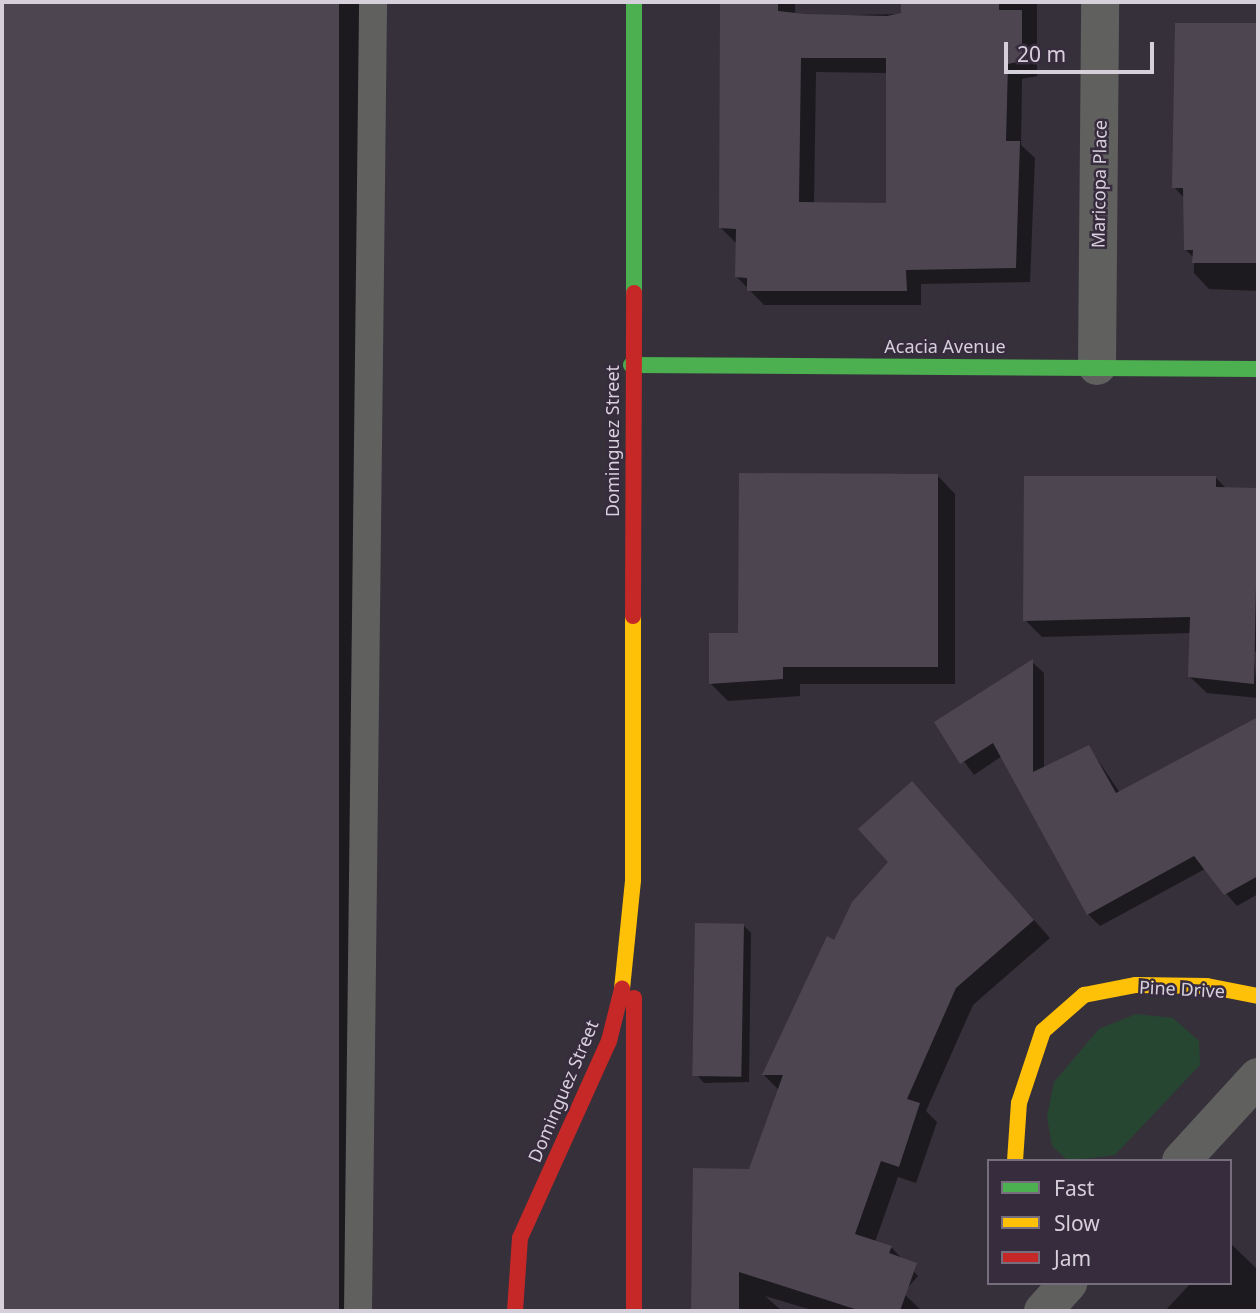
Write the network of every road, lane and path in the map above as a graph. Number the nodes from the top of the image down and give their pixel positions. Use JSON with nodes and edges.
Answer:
{"nodes":[{"id":1,"x":373,"y":2,"type":"edge"},
{"id":2,"x":634,"y":2,"type":"edge"},
{"id":3,"x":1100,"y":2,"type":"edge"},
{"id":4,"x":631,"y":365,"type":"junction"},
{"id":5,"x":1097,"y":366,"type":"junction"},
{"id":6,"x":1258,"y":369,"type":"edge"},
{"id":7,"x":633,"y":880,"type":"junction"},
{"id":8,"x":1258,"y":996,"type":"edge"},
{"id":9,"x":1258,"y":1077,"type":"edge"},
{"id":10,"x":1015,"y":1159,"type":"edge"},
{"id":11,"x":1183,"y":1159,"type":"edge"},
{"id":12,"x":358,"y":1311,"type":"edge"},
{"id":13,"x":515,"y":1311,"type":"edge"},
{"id":14,"x":634,"y":1311,"type":"edge"}],
"edges":[{"from":1,"to":12,"type":"lane"},
{"from":2,"to":4,"type":"street","name":"Dominguez Street"},
{"from":3,"to":5,"type":"street","name":"Maricopa Place"},
{"from":4,"to":5,"type":"street","name":"Acacia Avenue"},
{"from":4,"to":7,"type":"street","name":"Dominguez Street"},
{"from":5,"to":6,"type":"street","name":"Acacia Avenue"},
{"from":7,"to":13,"type":"street","name":"Dominguez Street"},
{"from":7,"to":14,"type":"street","name":"Dominguez Street"},
{"from":8,"to":10,"type":"street","name":"Pine Drive"},
{"from":9,"to":11,"type":"street"}]}
